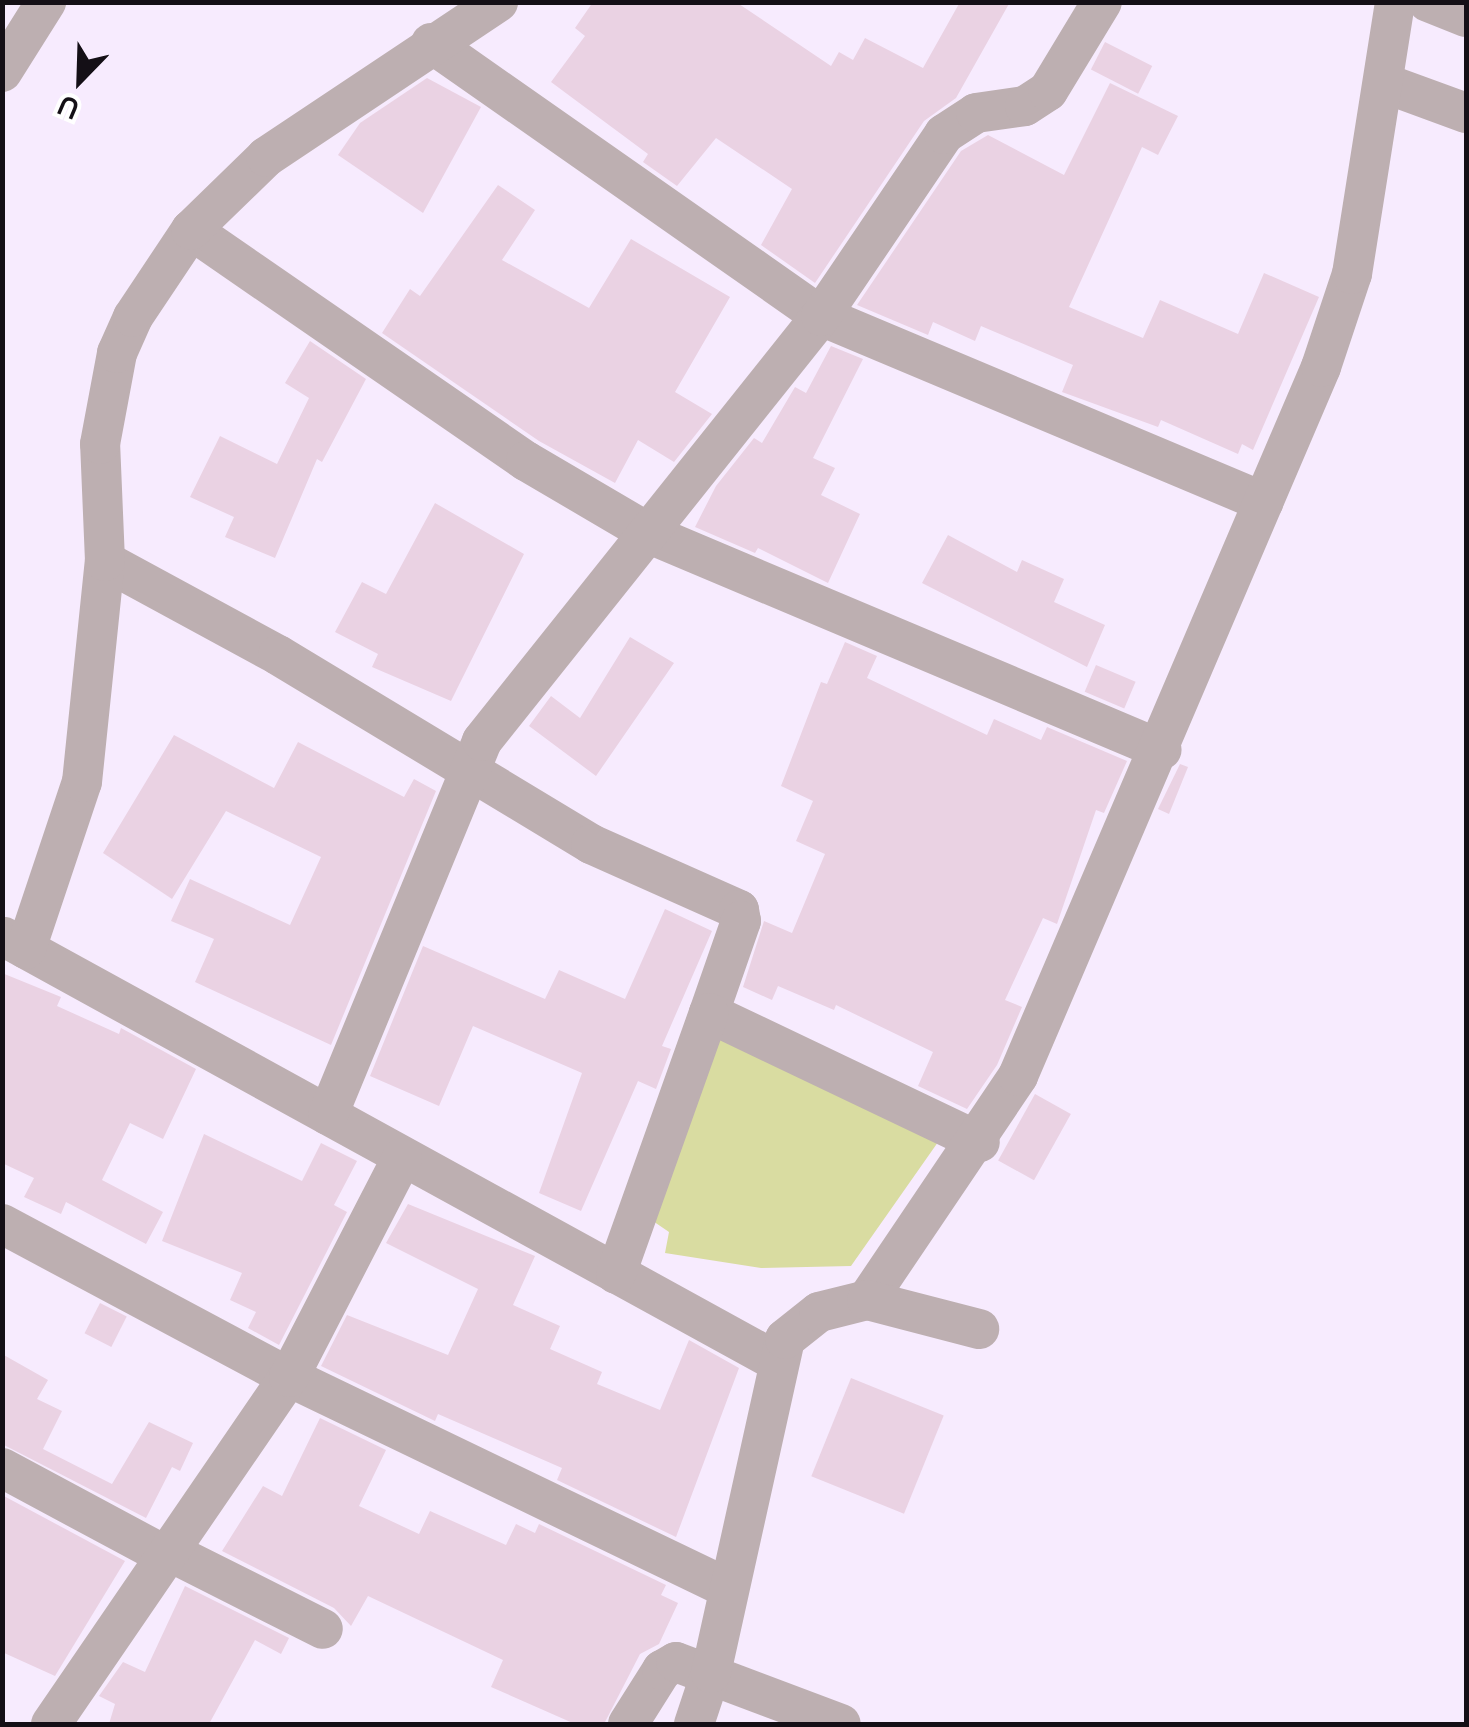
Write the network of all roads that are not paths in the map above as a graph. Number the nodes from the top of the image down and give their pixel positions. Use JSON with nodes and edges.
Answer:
{"nodes":[{"id":1,"x":46,"y":2,"type":"edge"},
{"id":2,"x":498,"y":2,"type":"edge"},
{"id":3,"x":1102,"y":2,"type":"edge"},
{"id":4,"x":1394,"y":2,"type":"edge"},
{"id":5,"x":1428,"y":2,"type":"edge"},
{"id":6,"x":1466,"y":17,"type":"edge"},
{"id":7,"x":431,"y":43,"type":"junction"},
{"id":8,"x":2,"y":72,"type":"edge"},
{"id":9,"x":1384,"y":83,"type":"junction"},
{"id":10,"x":1466,"y":113,"type":"edge"},
{"id":11,"x":190,"y":230,"type":"junction"},
{"id":12,"x":821,"y":316,"type":"junction"},
{"id":13,"x":1264,"y":502,"type":"junction"},
{"id":14,"x":652,"y":535,"type":"junction"},
{"id":15,"x":104,"y":562,"type":"junction"},
{"id":16,"x":1162,"y":750,"type":"junction"},
{"id":17,"x":467,"y":773,"type":"junction"},
{"id":18,"x":14,"y":943,"type":"edge"},
{"id":19,"x":709,"y":1013,"type":"junction"},
{"id":20,"x":328,"y":1115,"type":"junction"},
{"id":21,"x":980,"y":1142,"type":"junction"},
{"id":22,"x":402,"y":1158,"type":"junction"},
{"id":23,"x":2,"y":1224,"type":"edge"},
{"id":24,"x":616,"y":1274,"type":"junction"},
{"id":25,"x":867,"y":1300,"type":"junction"},
{"id":26,"x":978,"y":1330,"type":"dead end"},
{"id":27,"x":776,"y":1361,"type":"junction"},
{"id":28,"x":289,"y":1378,"type":"junction"},
{"id":29,"x":2,"y":1468,"type":"edge"},
{"id":30,"x":168,"y":1554,"type":"junction"},
{"id":31,"x":729,"y":1589,"type":"junction"},
{"id":32,"x":324,"y":1629,"type":"dead end"},
{"id":33,"x":712,"y":1673,"type":"junction"},
{"id":34,"x":68,"y":1719,"type":"edge"},
{"id":35,"x":628,"y":1724,"type":"edge"},
{"id":36,"x":694,"y":1724,"type":"edge"},
{"id":37,"x":841,"y":1724,"type":"edge"}],
"edges":[{"from":1,"to":8,"type":"street"},
{"from":2,"to":7,"type":"street"},
{"from":3,"to":12,"type":"street"},
{"from":4,"to":9,"type":"street"},
{"from":5,"to":6,"type":"street"},
{"from":7,"to":11,"type":"street"},
{"from":7,"to":12,"type":"street"},
{"from":9,"to":10,"type":"street"},
{"from":9,"to":13,"type":"street"},
{"from":11,"to":14,"type":"street"},
{"from":11,"to":15,"type":"street"},
{"from":12,"to":13,"type":"street"},
{"from":12,"to":14,"type":"street"},
{"from":13,"to":16,"type":"street"},
{"from":14,"to":16,"type":"street"},
{"from":14,"to":17,"type":"street"},
{"from":15,"to":17,"type":"street"},
{"from":15,"to":18,"type":"street"},
{"from":16,"to":21,"type":"street"},
{"from":17,"to":19,"type":"street"},
{"from":17,"to":20,"type":"street"},
{"from":18,"to":20,"type":"street"},
{"from":19,"to":21,"type":"street"},
{"from":19,"to":24,"type":"street"},
{"from":20,"to":22,"type":"street"},
{"from":21,"to":25,"type":"street"},
{"from":22,"to":24,"type":"street"},
{"from":22,"to":28,"type":"street"},
{"from":23,"to":28,"type":"street"},
{"from":24,"to":27,"type":"street"},
{"from":25,"to":26,"type":"street"},
{"from":25,"to":27,"type":"street"},
{"from":27,"to":31,"type":"street"},
{"from":28,"to":30,"type":"street"},
{"from":28,"to":31,"type":"street"},
{"from":29,"to":30,"type":"street"},
{"from":30,"to":32,"type":"street"},
{"from":30,"to":34,"type":"street"},
{"from":31,"to":33,"type":"street"},
{"from":33,"to":35,"type":"street"},
{"from":33,"to":36,"type":"street"},
{"from":33,"to":37,"type":"street"}]}
